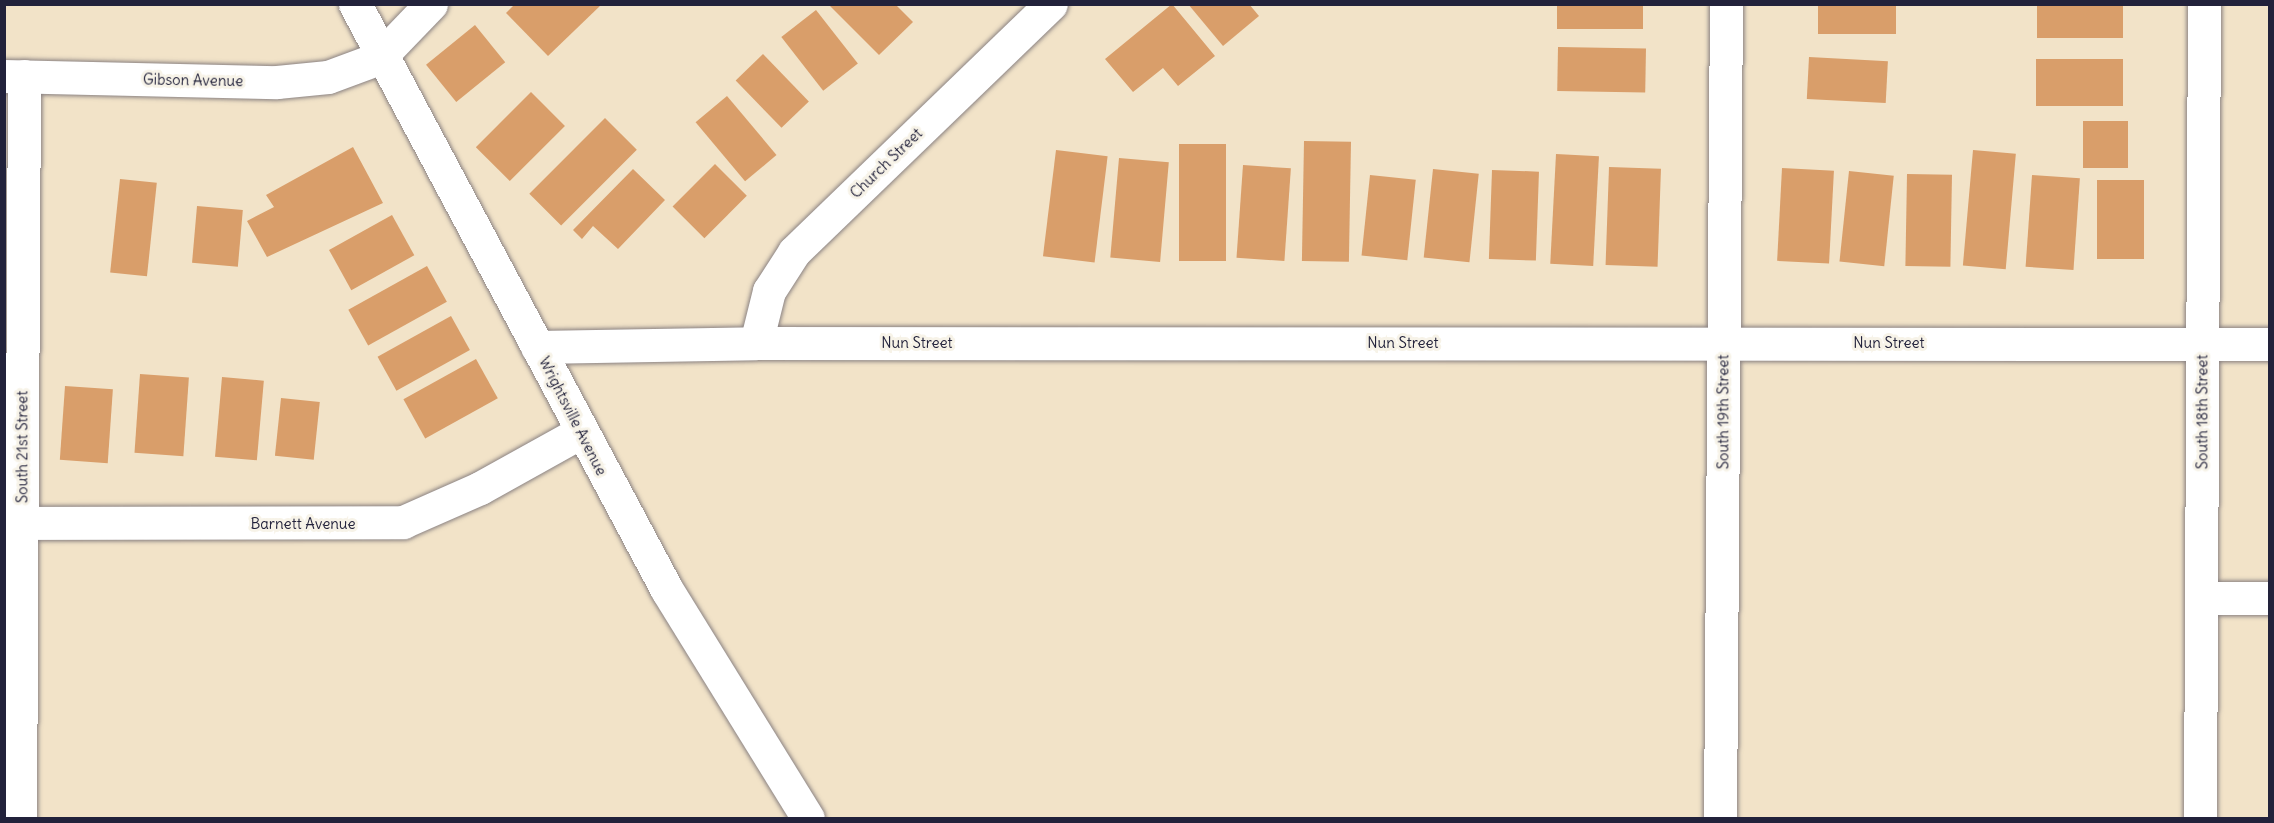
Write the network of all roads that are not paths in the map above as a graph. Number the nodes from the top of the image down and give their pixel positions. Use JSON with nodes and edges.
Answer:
{"nodes":[{"id":1,"x":355,"y":4,"type":"edge"},
{"id":2,"x":431,"y":4,"type":"edge"},
{"id":3,"x":1051,"y":4,"type":"edge"},
{"id":4,"x":1726,"y":4,"type":"edge"},
{"id":5,"x":2204,"y":4,"type":"edge"},
{"id":6,"x":379,"y":58,"type":"junction"},
{"id":7,"x":14,"y":76,"type":"edge"},
{"id":8,"x":14,"y":294,"type":"edge"},
{"id":9,"x":756,"y":342,"type":"junction"},
{"id":10,"x":1723,"y":343,"type":"junction"},
{"id":11,"x":2202,"y":343,"type":"junction"},
{"id":12,"x":2270,"y":344,"type":"edge"},
{"id":13,"x":537,"y":348,"type":"junction"},
{"id":14,"x":579,"y":433,"type":"junction"},
{"id":15,"x":13,"y":523,"type":"edge"},
{"id":16,"x":2202,"y":598,"type":"junction"},
{"id":17,"x":2270,"y":598,"type":"edge"},
{"id":18,"x":12,"y":752,"type":"edge"},
{"id":19,"x":20,"y":819,"type":"edge"},
{"id":20,"x":807,"y":819,"type":"edge"},
{"id":21,"x":1720,"y":819,"type":"edge"},
{"id":22,"x":2200,"y":819,"type":"edge"}],
"edges":[{"from":1,"to":6,"type":"street","name":"Wrightsville Avenue"},
{"from":2,"to":6,"type":"street"},
{"from":3,"to":9,"type":"street","name":"Church Street"},
{"from":4,"to":10,"type":"street","name":"South 19th Street"},
{"from":5,"to":11,"type":"street","name":"South 18th Street"},
{"from":6,"to":7,"type":"street","name":"Gibson Avenue"},
{"from":6,"to":13,"type":"street","name":"Wrightsville Avenue"},
{"from":7,"to":8,"type":"street","name":"South 21st Street"},
{"from":8,"to":15,"type":"street","name":"South 21st Street"},
{"from":9,"to":10,"type":"street","name":"Nun Street"},
{"from":9,"to":13,"type":"street","name":"Nun Street"},
{"from":10,"to":11,"type":"street","name":"Nun Street"},
{"from":10,"to":21,"type":"street","name":"South 19th Street"},
{"from":11,"to":12,"type":"street","name":"Nun Street"},
{"from":11,"to":16,"type":"street","name":"South 18th Street"},
{"from":13,"to":14,"type":"street","name":"Wrightsville Avenue"},
{"from":14,"to":15,"type":"street","name":"Barnett Avenue"},
{"from":14,"to":20,"type":"street","name":"Wrightsville Avenue"},
{"from":15,"to":18,"type":"street","name":"South 21st Street"},
{"from":16,"to":17,"type":"street"},
{"from":16,"to":22,"type":"street","name":"South 18th Street"},
{"from":18,"to":19,"type":"street","name":"South 21st Street"}]}
